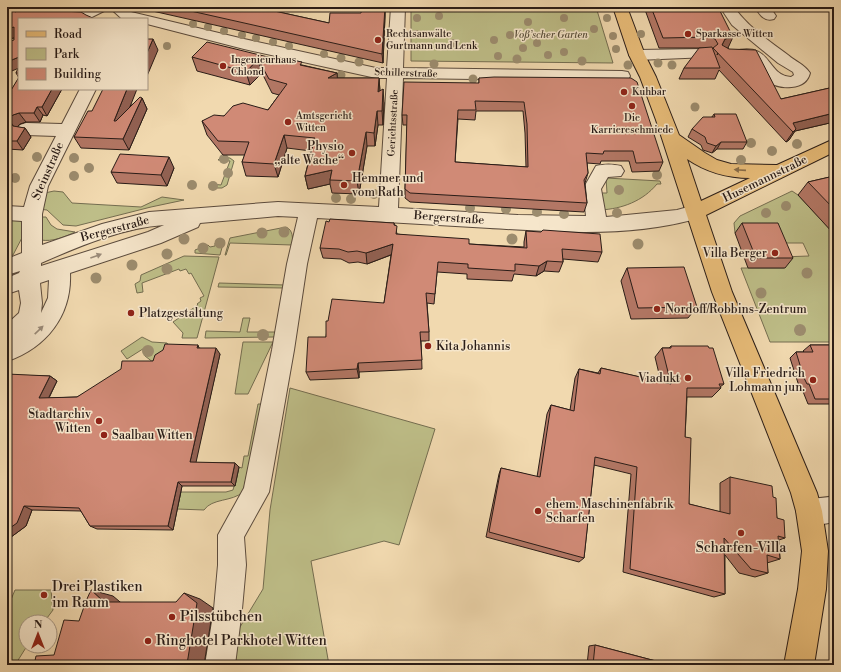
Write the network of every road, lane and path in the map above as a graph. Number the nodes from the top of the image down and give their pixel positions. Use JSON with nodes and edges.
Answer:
{"nodes":[{"id":1,"x":104,"y":7,"type":"edge"},
{"id":2,"x":398,"y":7,"type":"edge"},
{"id":3,"x":620,"y":7,"type":"edge"},
{"id":4,"x":728,"y":7,"type":"edge"},
{"id":5,"x":124,"y":12,"type":"edge"},
{"id":6,"x":78,"y":18,"type":"edge"},
{"id":7,"x":139,"y":18,"type":"edge"},
{"id":8,"x":148,"y":20,"type":"edge"},
{"id":9,"x":704,"y":54,"type":"edge"},
{"id":10,"x":726,"y":54,"type":"edge"},
{"id":11,"x":642,"y":65,"type":"junction"},
{"id":12,"x":395,"y":74,"type":"junction"},
{"id":13,"x":622,"y":76,"type":"edge"},
{"id":14,"x":87,"y":90,"type":"edge"},
{"id":15,"x":26,"y":129,"type":"edge"},
{"id":16,"x":67,"y":130,"type":"junction"},
{"id":17,"x":670,"y":137,"type":"junction"},
{"id":18,"x":834,"y":146,"type":"edge"},
{"id":19,"x":615,"y":171,"type":"dead end"},
{"id":20,"x":779,"y":172,"type":"junction"},
{"id":21,"x":309,"y":210,"type":"junction"},
{"id":22,"x":695,"y":212,"type":"junction"},
{"id":23,"x":7,"y":213,"type":"edge"},
{"id":24,"x":31,"y":214,"type":"junction"},
{"id":25,"x":388,"y":214,"type":"junction"},
{"id":26,"x":203,"y":216,"type":"junction"},
{"id":27,"x":597,"y":224,"type":"junction"},
{"id":28,"x":7,"y":267,"type":"edge"},
{"id":29,"x":30,"y":269,"type":"junction"},
{"id":30,"x":59,"y":269,"type":"junction"},
{"id":31,"x":7,"y":286,"type":"edge"},
{"id":32,"x":7,"y":336,"type":"edge"},
{"id":33,"x":7,"y":352,"type":"edge"},
{"id":34,"x":821,"y":510,"type":"edge"},
{"id":35,"x":220,"y":665,"type":"edge"},
{"id":36,"x":799,"y":665,"type":"edge"}],
"edges":[{"from":1,"to":6,"type":"street"},
{"from":2,"to":12,"type":"street","name":"Gerichtsstraße"},
{"from":3,"to":11,"type":"main road"},
{"from":4,"to":10,"type":"street"},
{"from":5,"to":7,"type":"street"},
{"from":8,"to":12,"type":"street","name":"Schillerstraße"},
{"from":9,"to":11,"type":"street"},
{"from":11,"to":17,"type":"main road"},
{"from":12,"to":13,"type":"street","name":"Schillerstraße"},
{"from":12,"to":25,"type":"street","name":"Gerichtsstraße"},
{"from":14,"to":16,"type":"street","name":"Steinstraße"},
{"from":15,"to":16,"type":"street"},
{"from":16,"to":24,"type":"street","name":"Steinstraße"},
{"from":20,"to":17,"type":"main road","one_way":true},
{"from":17,"to":22,"type":"main road"},
{"from":18,"to":20,"type":"main road","name":"Husemannstraße"},
{"from":19,"to":27,"type":"street"},
{"from":20,"to":22,"type":"main road","name":"Husemannstraße"},
{"from":21,"to":25,"type":"street","name":"Bergerstraße"},
{"from":21,"to":26,"type":"street","name":"Bergerstraße"},
{"from":21,"to":35,"type":"street"},
{"from":22,"to":27,"type":"street","name":"Bergerstraße"},
{"from":22,"to":34,"type":"main road"},
{"from":23,"to":24,"type":"street"},
{"from":24,"to":29,"type":"street","name":"Steinstraße"},
{"from":25,"to":27,"type":"street","name":"Bergerstraße"},
{"from":26,"to":29,"type":"street","name":"Bergerstraße"},
{"from":30,"to":26,"type":"street","name":"Bergerstraße","one_way":true},
{"from":28,"to":29,"type":"street","name":"Bergerstraße"},
{"from":29,"to":30,"type":"street","name":"Bergerstraße"},
{"from":29,"to":31,"type":"street","name":"Bergerstraße"},
{"from":29,"to":32,"type":"street","name":"Steinstraße"},
{"from":33,"to":30,"type":"street","one_way":true},
{"from":34,"to":36,"type":"main road"}]}
